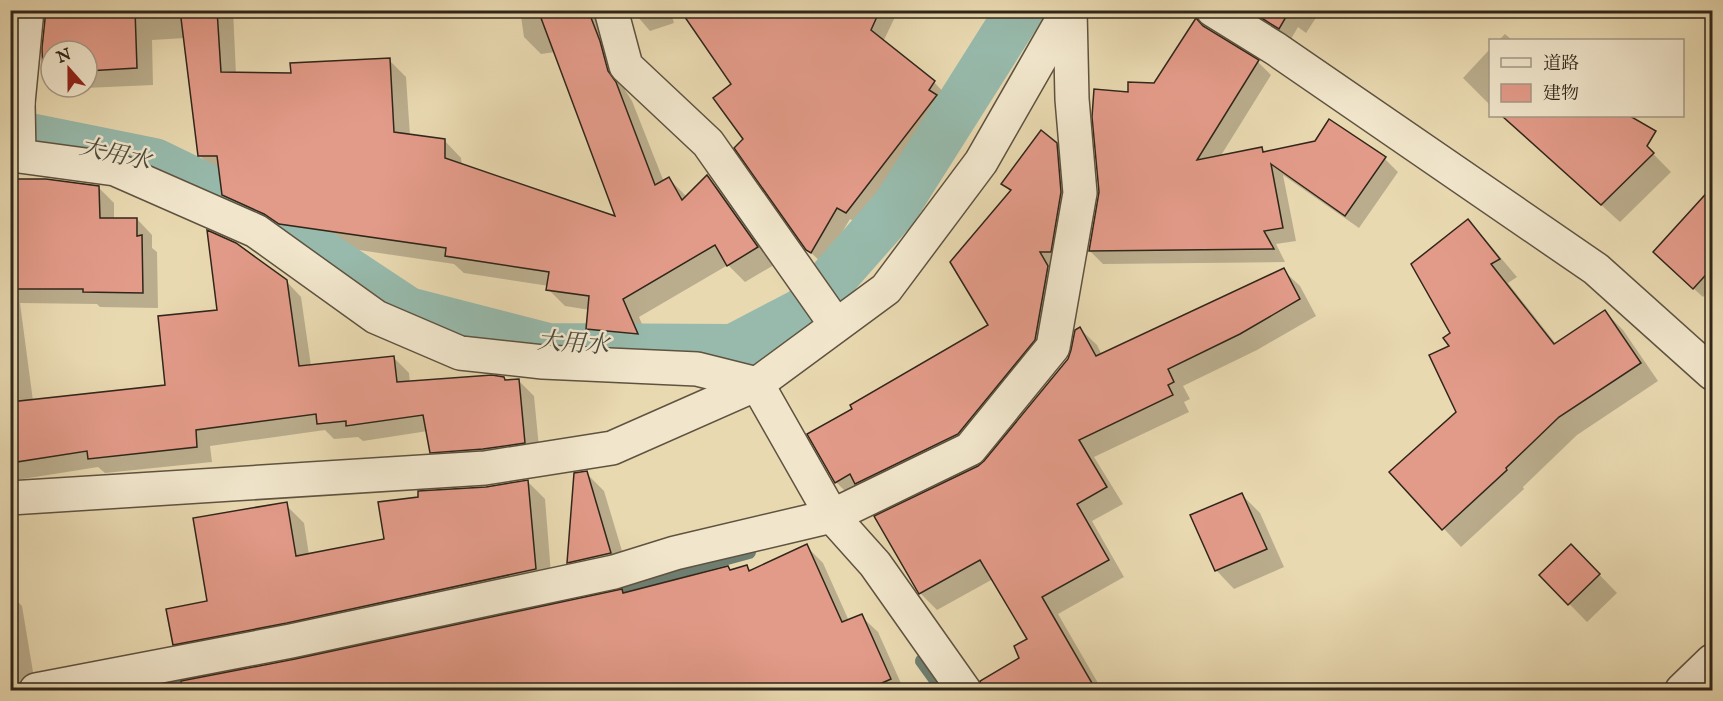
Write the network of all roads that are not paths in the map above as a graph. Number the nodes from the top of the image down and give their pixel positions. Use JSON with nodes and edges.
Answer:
{"nodes":[{"id":1,"x":27,"y":10,"type":"edge"},
{"id":2,"x":611,"y":10,"type":"edge"},
{"id":3,"x":1069,"y":10,"type":"edge"},
{"id":4,"x":1213,"y":10,"type":"edge"},
{"id":5,"x":16,"y":130,"type":"edge"},
{"id":6,"x":821,"y":305,"type":"junction"},
{"id":7,"x":1713,"y":373,"type":"edge"},
{"id":8,"x":757,"y":384,"type":"junction"},
{"id":9,"x":10,"y":498,"type":"edge"},
{"id":10,"x":832,"y":516,"type":"junction"},
{"id":11,"x":1713,"y":661,"type":"edge"},
{"id":12,"x":36,"y":690,"type":"edge"},
{"id":13,"x":964,"y":690,"type":"edge"},
{"id":14,"x":1682,"y":690,"type":"edge"}],
"edges":[{"from":1,"to":5,"type":"street"},
{"from":2,"to":6,"type":"street"},
{"from":3,"to":6,"type":"street"},
{"from":3,"to":10,"type":"street"},
{"from":4,"to":7,"type":"street"},
{"from":5,"to":8,"type":"street"},
{"from":6,"to":8,"type":"street"},
{"from":8,"to":9,"type":"street"},
{"from":8,"to":10,"type":"street"},
{"from":10,"to":12,"type":"street"},
{"from":10,"to":13,"type":"street"},
{"from":11,"to":14,"type":"street"}]}
